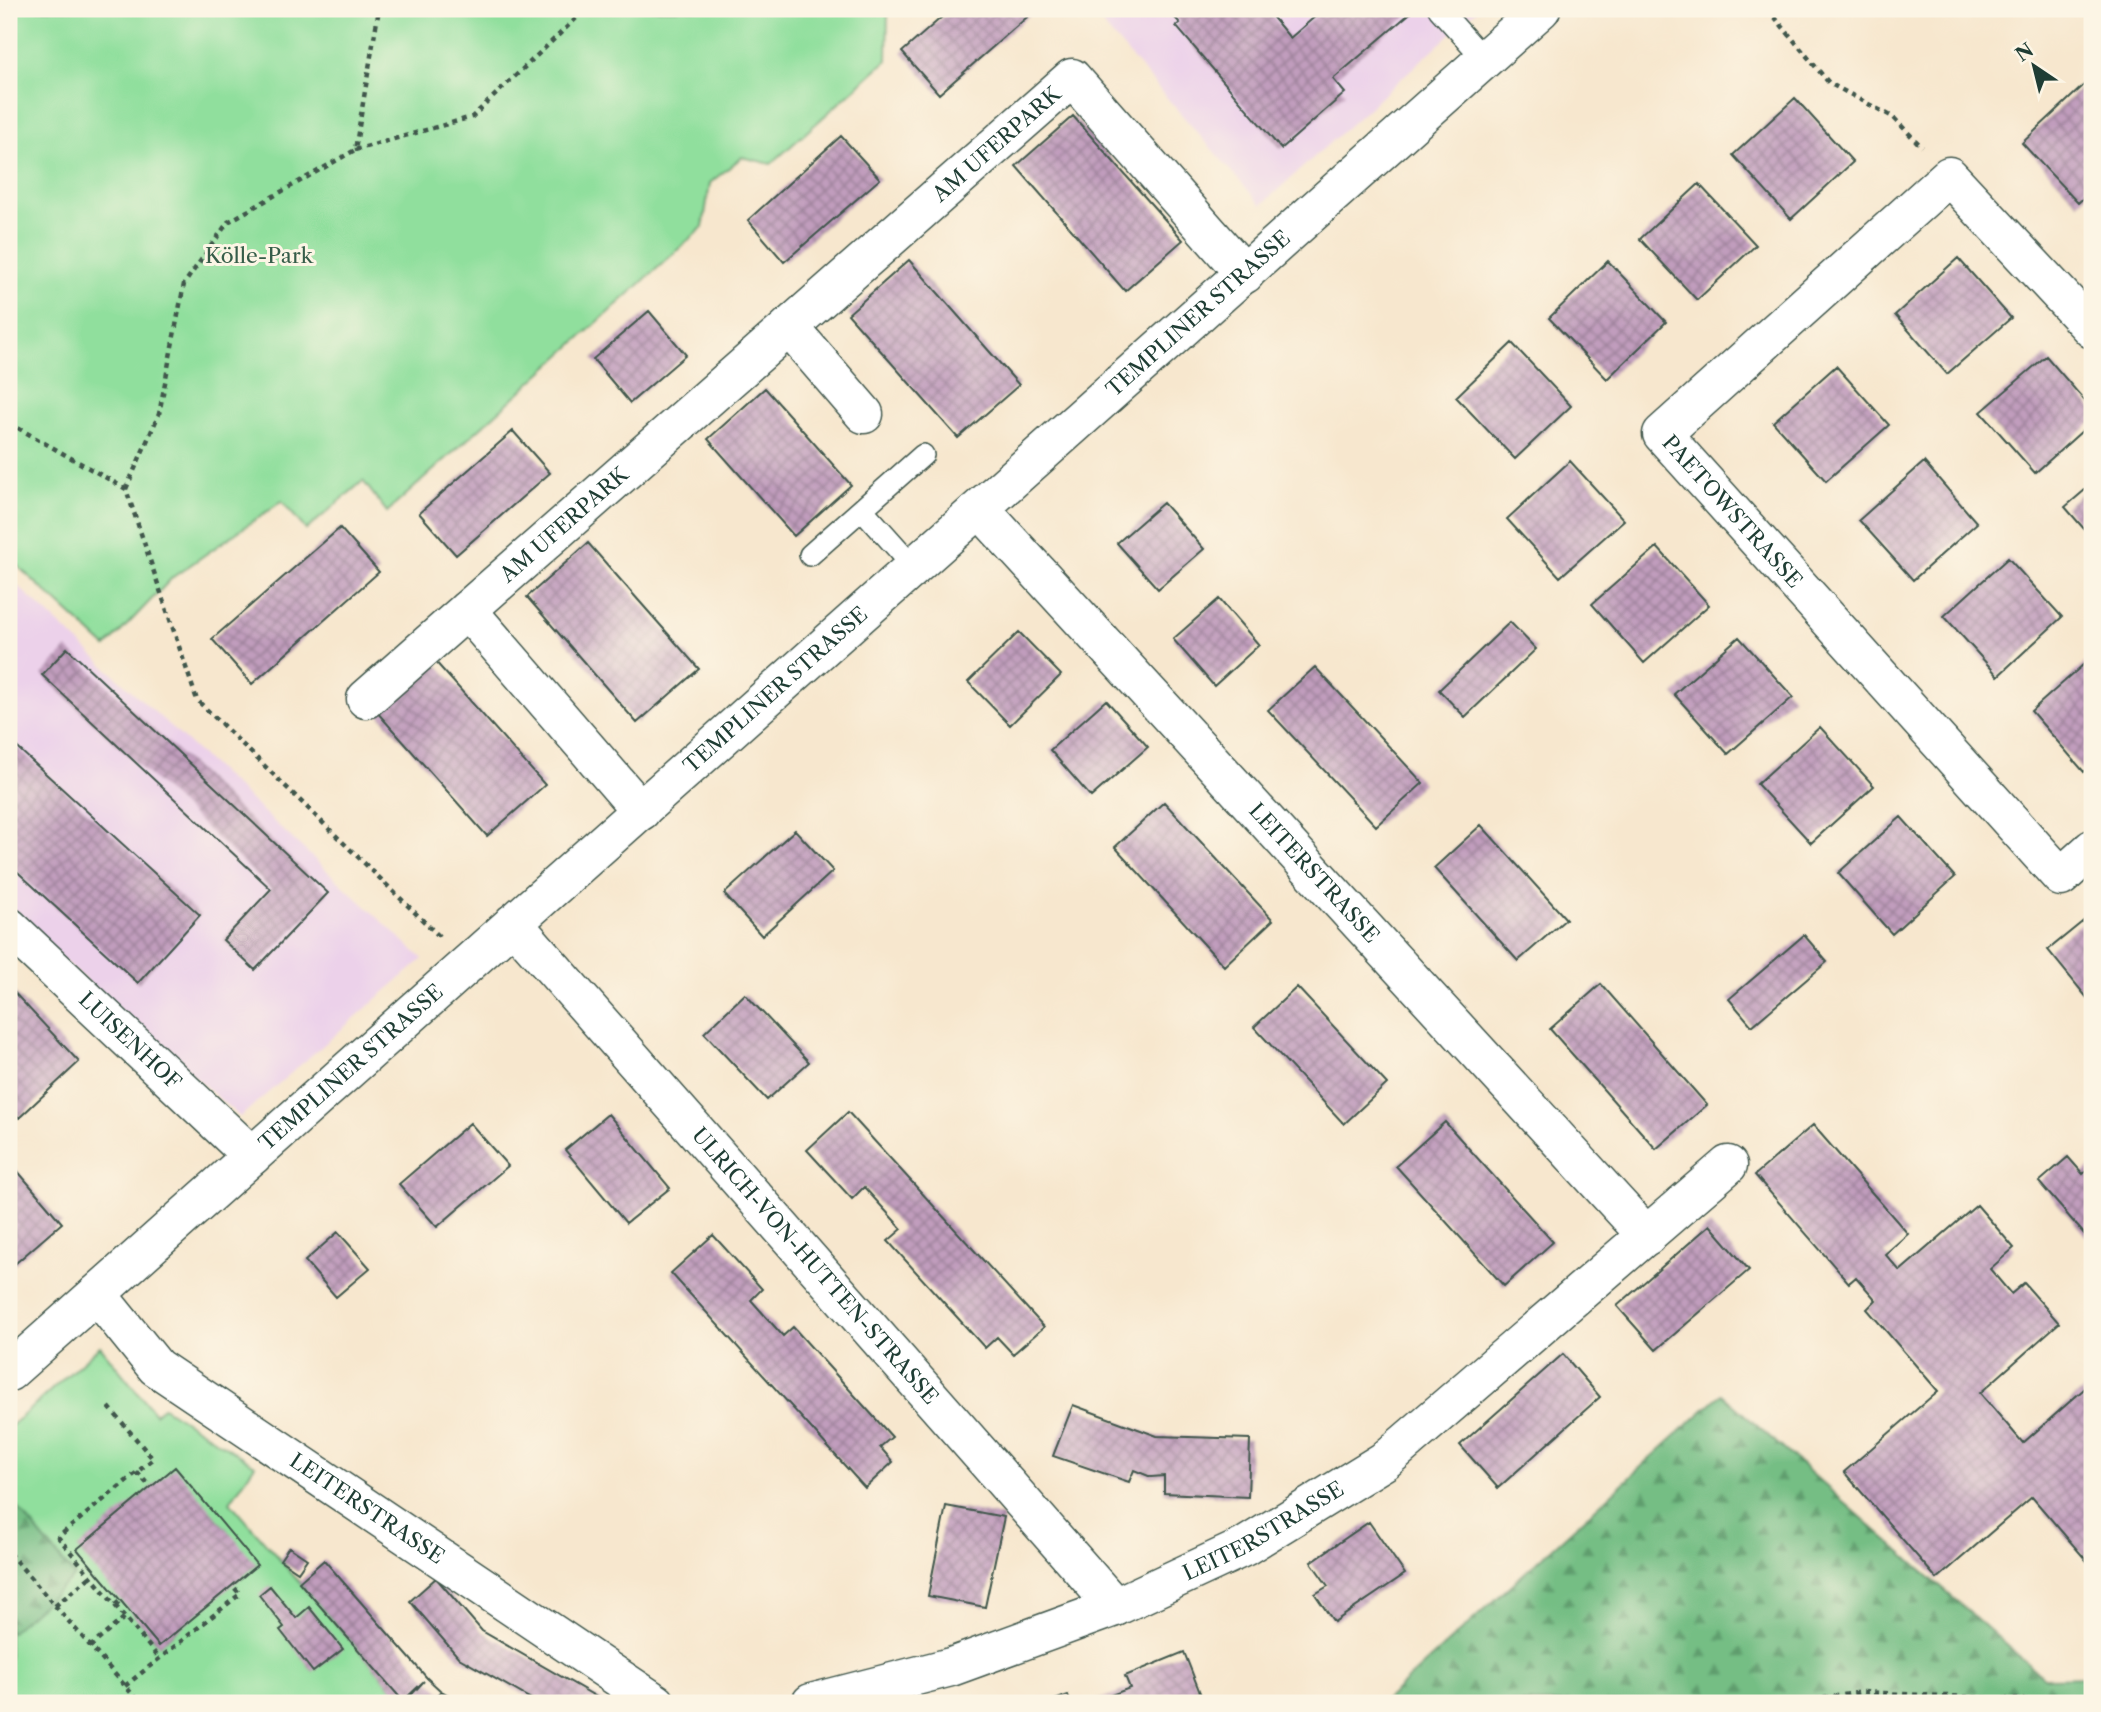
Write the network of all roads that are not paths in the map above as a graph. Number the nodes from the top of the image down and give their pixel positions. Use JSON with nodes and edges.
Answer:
{"nodes":[{"id":1,"x":1439,"y":9,"type":"edge"},
{"id":2,"x":1541,"y":9,"type":"edge"},
{"id":3,"x":1485,"y":60,"type":"junction"},
{"id":4,"x":1245,"y":274,"type":"junction"},
{"id":5,"x":789,"y":327,"type":"junction"},
{"id":6,"x":2092,"y":329,"type":"edge"},
{"id":7,"x":864,"y":414,"type":"dead end"},
{"id":8,"x":923,"y":455,"type":"dead end"},
{"id":9,"x":862,"y":509,"type":"junction"},
{"id":10,"x":980,"y":509,"type":"junction"},
{"id":11,"x":810,"y":555,"type":"dead end"},
{"id":12,"x":914,"y":567,"type":"junction"},
{"id":13,"x":467,"y":610,"type":"junction"},
{"id":14,"x":366,"y":699,"type":"dead end"},
{"id":15,"x":641,"y":811,"type":"junction"},
{"id":16,"x":2092,"y":849,"type":"edge"},
{"id":17,"x":513,"y":923,"type":"junction"},
{"id":18,"x":9,"y":927,"type":"edge"},
{"id":19,"x":252,"y":1156,"type":"junction"},
{"id":20,"x":1728,"y":1165,"type":"dead end"},
{"id":21,"x":1647,"y":1236,"type":"junction"},
{"id":22,"x":97,"y":1294,"type":"junction"},
{"id":23,"x":9,"y":1372,"type":"edge"},
{"id":24,"x":1115,"y":1607,"type":"junction"},
{"id":25,"x":656,"y":1703,"type":"edge"},
{"id":26,"x":811,"y":1703,"type":"edge"}],
"edges":[{"from":1,"to":3,"type":"lane"},
{"from":2,"to":3,"type":"street","name":"TEMPLINER STRASSE"},
{"from":3,"to":4,"type":"street","name":"TEMPLINER STRASSE"},
{"from":4,"to":5,"type":"street","name":"AM UFERPARK"},
{"from":4,"to":10,"type":"street","name":"TEMPLINER STRASSE"},
{"from":5,"to":7,"type":"street"},
{"from":5,"to":13,"type":"street","name":"AM UFERPARK"},
{"from":6,"to":16,"type":"street","name":"PAETOWSTRASSE"},
{"from":8,"to":9,"type":"lane"},
{"from":9,"to":11,"type":"lane"},
{"from":9,"to":12,"type":"lane"},
{"from":10,"to":12,"type":"street","name":"TEMPLINER STRASSE"},
{"from":10,"to":21,"type":"street","name":"LEITERSTRASSE"},
{"from":12,"to":15,"type":"street","name":"TEMPLINER STRASSE"},
{"from":13,"to":14,"type":"street","name":"AM UFERPARK"},
{"from":13,"to":15,"type":"street"},
{"from":15,"to":17,"type":"street","name":"TEMPLINER STRASSE"},
{"from":17,"to":19,"type":"street","name":"TEMPLINER STRASSE"},
{"from":17,"to":24,"type":"street","name":"ULRICH-VON-HUTTEN-STRASSE"},
{"from":18,"to":19,"type":"street","name":"LUISENHOF"},
{"from":19,"to":22,"type":"street","name":"TEMPLINER STRASSE"},
{"from":20,"to":21,"type":"street","name":"LEITERSTRASSE"},
{"from":21,"to":24,"type":"street","name":"LEITERSTRASSE"},
{"from":22,"to":23,"type":"street","name":"TEMPLINER STRASSE"},
{"from":22,"to":25,"type":"street","name":"LEITERSTRASSE"},
{"from":24,"to":26,"type":"street","name":"LEITERSTRASSE"}]}
